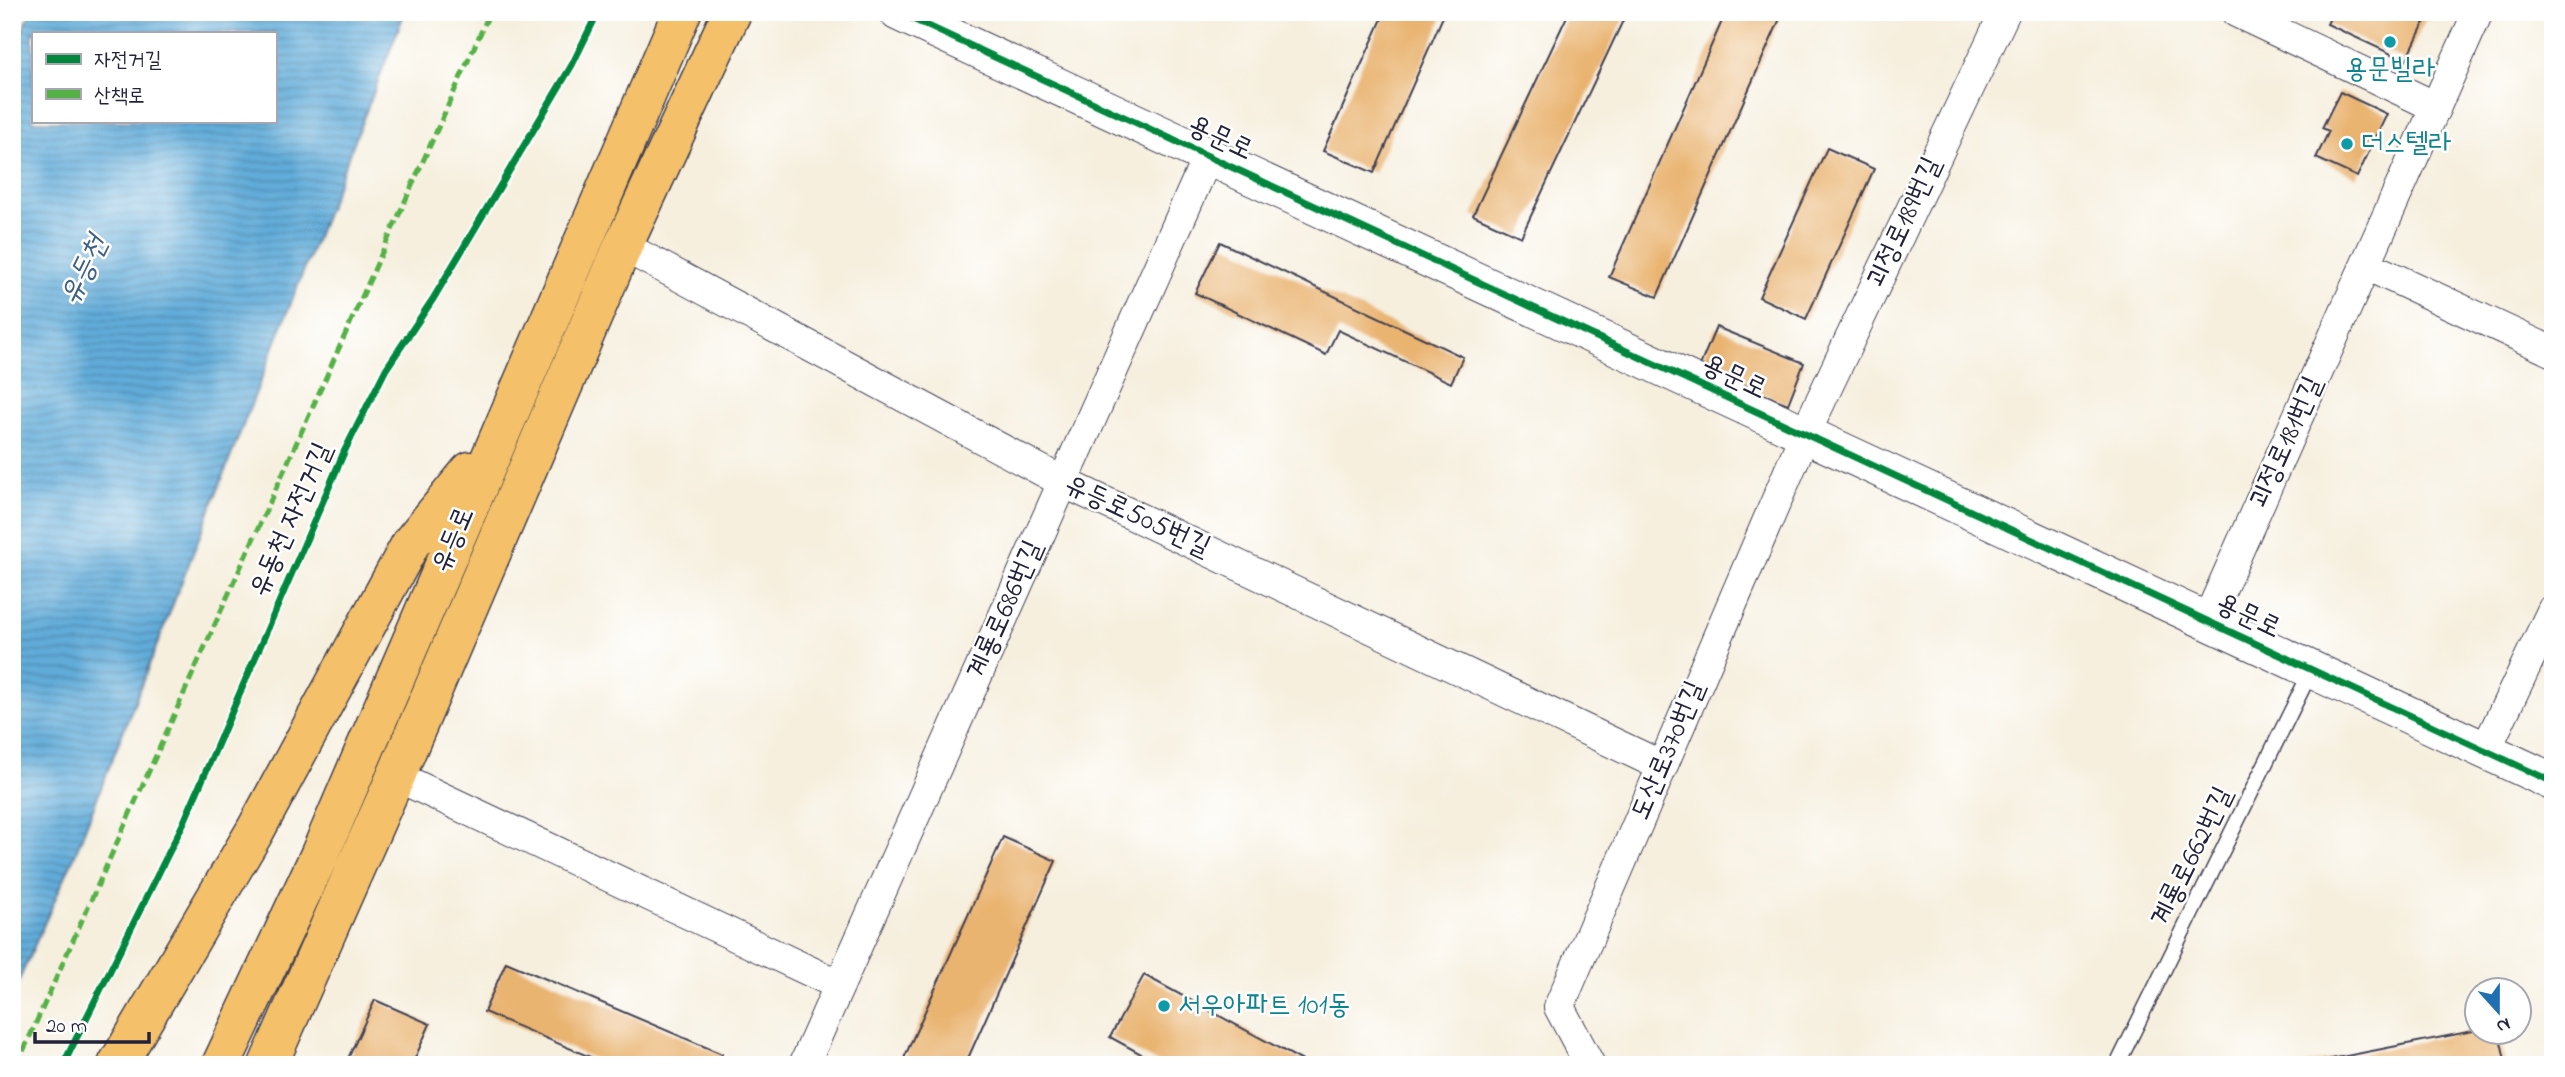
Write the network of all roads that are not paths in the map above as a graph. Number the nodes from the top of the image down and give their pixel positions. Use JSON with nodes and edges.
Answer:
{"nodes":[{"id":1,"x":682,"y":12,"type":"edge"},
{"id":2,"x":732,"y":12,"type":"edge"},
{"id":3,"x":898,"y":12,"type":"edge"},
{"id":4,"x":2005,"y":12,"type":"edge"},
{"id":5,"x":2236,"y":12,"type":"edge"},
{"id":6,"x":2478,"y":12,"type":"edge"},
{"id":7,"x":2436,"y":107,"type":"junction"},
{"id":8,"x":1208,"y":156,"type":"junction"},
{"id":9,"x":623,"y":246,"type":"junction"},
{"id":10,"x":2366,"y":265,"type":"junction"},
{"id":11,"x":2553,"y":352,"type":"edge"},
{"id":12,"x":1805,"y":434,"type":"junction"},
{"id":13,"x":498,"y":437,"type":"junction"},
{"id":14,"x":1063,"y":482,"type":"junction"},
{"id":15,"x":2553,"y":609,"type":"edge"},
{"id":16,"x":2207,"y":621,"type":"junction"},
{"id":17,"x":2312,"y":670,"type":"junction"},
{"id":18,"x":2485,"y":751,"type":"junction"},
{"id":19,"x":1662,"y":766,"type":"junction"},
{"id":20,"x":396,"y":776,"type":"junction"},
{"id":21,"x":2553,"y":782,"type":"edge"},
{"id":22,"x":839,"y":985,"type":"junction"},
{"id":23,"x":117,"y":1065,"type":"edge"},
{"id":24,"x":221,"y":1065,"type":"edge"},
{"id":25,"x":268,"y":1065,"type":"edge"},
{"id":26,"x":804,"y":1065,"type":"edge"},
{"id":27,"x":1590,"y":1065,"type":"edge"},
{"id":28,"x":2117,"y":1065,"type":"edge"}],
"edges":[{"from":1,"to":13,"type":"main road","name":"유등로"},
{"from":2,"to":9,"type":"main road","name":"유등로"},
{"from":3,"to":8,"type":"street","name":"용문로"},
{"from":4,"to":12,"type":"street","name":"괴정로189번길"},
{"from":5,"to":7,"type":"street"},
{"from":6,"to":7,"type":"street","name":"괴정로181번길"},
{"from":7,"to":10,"type":"street","name":"괴정로181번길"},
{"from":8,"to":12,"type":"street","name":"용문로"},
{"from":8,"to":14,"type":"street","name":"계룡로686번길"},
{"from":9,"to":14,"type":"street","name":"유등로505번길"},
{"from":9,"to":20,"type":"main road","name":"유등로"},
{"from":10,"to":11,"type":"street"},
{"from":10,"to":16,"type":"street","name":"괴정로181번길"},
{"from":12,"to":16,"type":"street","name":"용문로"},
{"from":12,"to":19,"type":"street","name":"도산로370번길"},
{"from":13,"to":23,"type":"main road"},
{"from":13,"to":24,"type":"main road","name":"유등로"},
{"from":14,"to":19,"type":"street","name":"유등로505번길"},
{"from":14,"to":22,"type":"street","name":"계룡로686번길"},
{"from":15,"to":18,"type":"street"},
{"from":16,"to":17,"type":"street","name":"용문로"},
{"from":17,"to":18,"type":"street","name":"용문로"},
{"from":17,"to":28,"type":"lane","name":"계룡로662번길"},
{"from":18,"to":21,"type":"street","name":"용문로"},
{"from":19,"to":27,"type":"street","name":"도산로370번길"},
{"from":20,"to":22,"type":"street"},
{"from":20,"to":25,"type":"main road","name":"유등로"},
{"from":22,"to":26,"type":"street","name":"계룡로686번길"}]}
